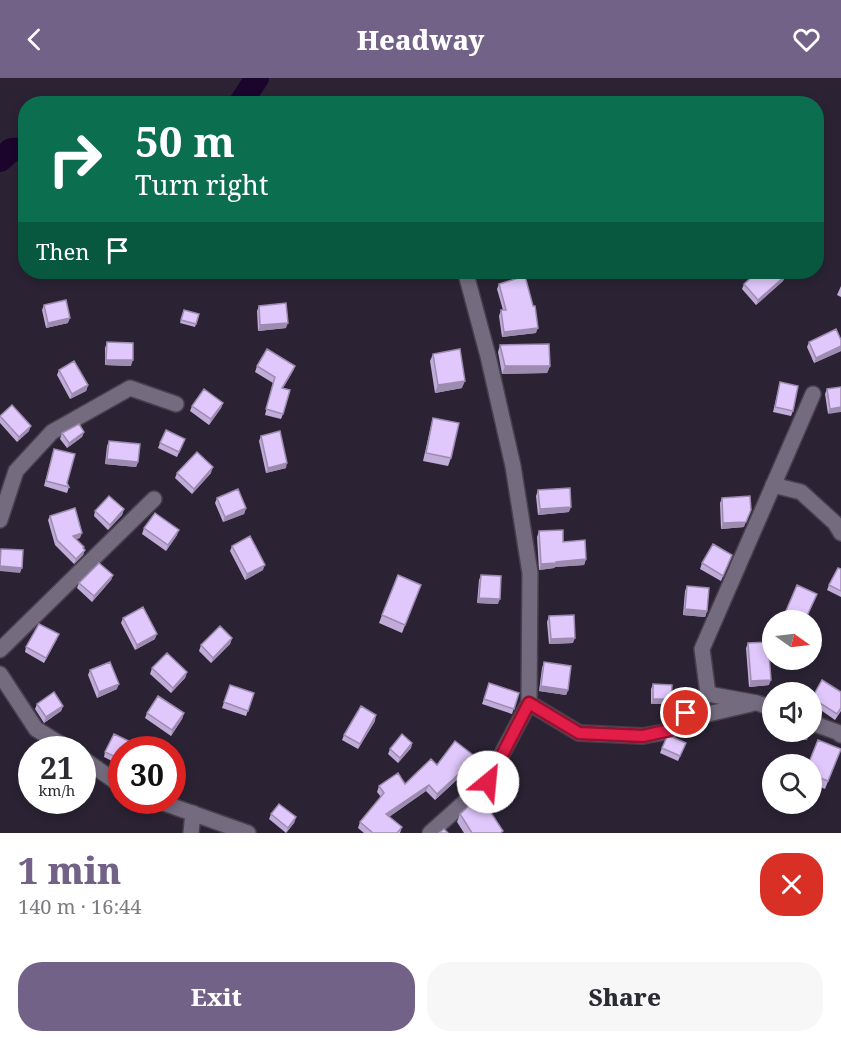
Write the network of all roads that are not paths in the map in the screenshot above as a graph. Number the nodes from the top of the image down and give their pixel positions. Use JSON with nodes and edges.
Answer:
{"nodes":[{"id":1,"x":467,"y":279,"type":"edge"},
{"id":2,"x":813,"y":394,"type":"dead end"},
{"id":3,"x":176,"y":404,"type":"dead end"},
{"id":4,"x":773,"y":485,"type":"junction"},
{"id":5,"x":154,"y":499,"type":"dead end"},
{"id":6,"x":0,"y":520,"type":"edge"},
{"id":7,"x":841,"y":533,"type":"edge"},
{"id":8,"x":0,"y":650,"type":"edge"},
{"id":9,"x":0,"y":674,"type":"edge"},
{"id":10,"x":529,"y":703,"type":"junction"},
{"id":11,"x":758,"y":703,"type":"junction"},
{"id":12,"x":762,"y":704,"type":"edge"},
{"id":13,"x":822,"y":727,"type":"edge"},
{"id":14,"x":841,"y":735,"type":"edge"},
{"id":15,"x":47,"y":736,"type":"edge"},
{"id":16,"x":186,"y":811,"type":"edge"},
{"id":17,"x":193,"y":813,"type":"junction"},
{"id":18,"x":191,"y":833,"type":"edge"},
{"id":19,"x":248,"y":833,"type":"edge"},
{"id":20,"x":430,"y":833,"type":"edge"}],
"edges":[{"from":1,"to":10,"type":"street"},
{"from":2,"to":4,"type":"street"},
{"from":3,"to":6,"type":"street"},
{"from":4,"to":7,"type":"street"},
{"from":4,"to":11,"type":"street"},
{"from":5,"to":8,"type":"street"},
{"from":9,"to":15,"type":"street"},
{"from":10,"to":11,"type":"street"},
{"from":10,"to":20,"type":"street"},
{"from":11,"to":12,"type":"street"},
{"from":13,"to":14,"type":"street"},
{"from":16,"to":17,"type":"street"},
{"from":17,"to":18,"type":"street"},
{"from":17,"to":19,"type":"street"}]}
